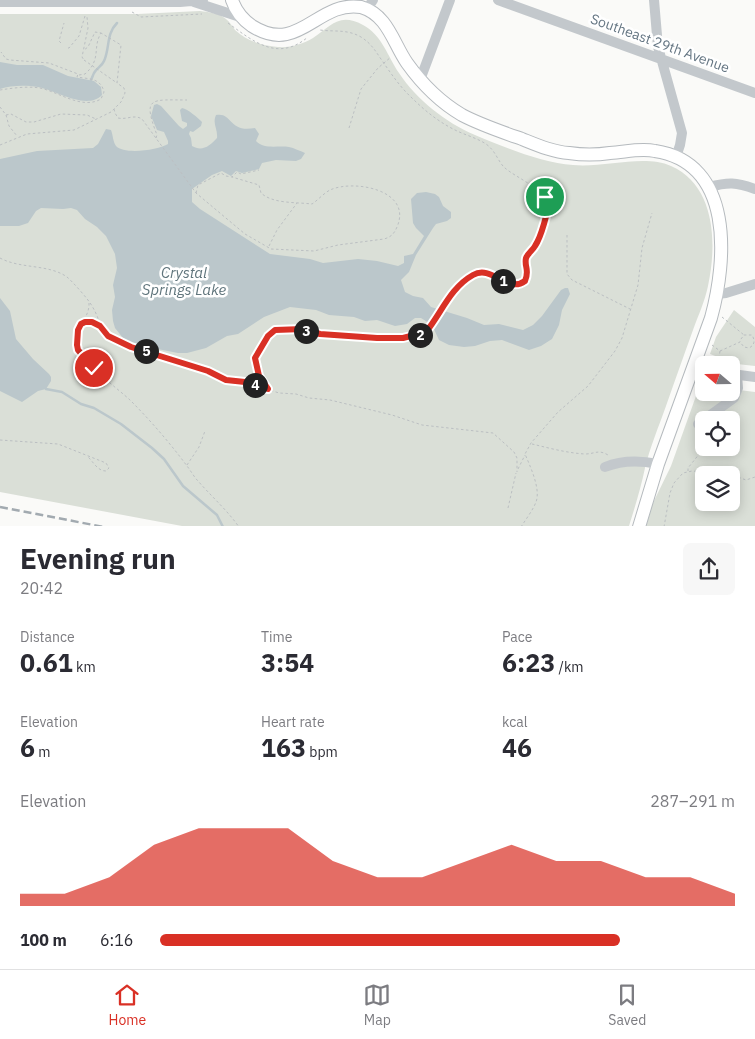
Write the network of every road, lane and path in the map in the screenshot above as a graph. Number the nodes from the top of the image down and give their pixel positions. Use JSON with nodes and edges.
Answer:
{"nodes":[{"id":1,"x":232,"y":0,"type":"edge"},
{"id":2,"x":450,"y":0,"type":"edge"},
{"id":3,"x":498,"y":0,"type":"edge"},
{"id":4,"x":654,"y":0,"type":"edge"},
{"id":5,"x":198,"y":1,"type":"edge"},
{"id":6,"x":0,"y":2,"type":"edge"},
{"id":7,"x":370,"y":5,"type":"edge"},
{"id":8,"x":128,"y":9,"type":"dead end"},
{"id":9,"x":204,"y":14,"type":"dead end"},
{"id":10,"x":240,"y":17,"type":"junction"},
{"id":11,"x":224,"y":19,"type":"dead end"},
{"id":12,"x":64,"y":23,"type":"dead end"},
{"id":13,"x":316,"y":31,"type":"dead end"},
{"id":14,"x":101,"y":33,"type":"junction"},
{"id":15,"x":312,"y":33,"type":"dead end"},
{"id":16,"x":61,"y":43,"type":"dead end"},
{"id":17,"x":68,"y":48,"type":"dead end"},
{"id":18,"x":84,"y":50,"type":"junction"},
{"id":19,"x":399,"y":50,"type":"junction"},
{"id":20,"x":1,"y":52,"type":"edge"},
{"id":21,"x":660,"y":58,"type":"junction"},
{"id":22,"x":384,"y":63,"type":"junction"},
{"id":23,"x":78,"y":74,"type":"junction"},
{"id":24,"x":420,"y":80,"type":"junction"},
{"id":25,"x":116,"y":83,"type":"junction"},
{"id":26,"x":0,"y":90,"type":"edge"},
{"id":27,"x":755,"y":93,"type":"edge"},
{"id":28,"x":187,"y":100,"type":"dead end"},
{"id":29,"x":0,"y":107,"type":"edge"},
{"id":30,"x":114,"y":109,"type":"junction"},
{"id":31,"x":6,"y":115,"type":"junction"},
{"id":32,"x":97,"y":120,"type":"junction"},
{"id":33,"x":349,"y":128,"type":"dead end"},
{"id":34,"x":17,"y":137,"type":"junction"},
{"id":35,"x":155,"y":139,"type":"junction"},
{"id":36,"x":0,"y":145,"type":"edge"},
{"id":37,"x":676,"y":157,"type":"junction"},
{"id":38,"x":259,"y":170,"type":"dead end"},
{"id":39,"x":232,"y":177,"type":"junction"},
{"id":40,"x":709,"y":187,"type":"junction"},
{"id":41,"x":755,"y":189,"type":"edge"},
{"id":42,"x":196,"y":193,"type":"junction"},
{"id":43,"x":297,"y":202,"type":"junction"},
{"id":44,"x":652,"y":213,"type":"dead end"},
{"id":45,"x":567,"y":235,"type":"dead end"},
{"id":46,"x":269,"y":247,"type":"junction"},
{"id":47,"x":0,"y":258,"type":"edge"},
{"id":48,"x":755,"y":284,"type":"edge"},
{"id":49,"x":717,"y":294,"type":"junction"},
{"id":50,"x":89,"y":302,"type":"junction"},
{"id":51,"x":631,"y":310,"type":"junction"},
{"id":52,"x":713,"y":311,"type":"junction"},
{"id":53,"x":81,"y":324,"type":"junction"},
{"id":54,"x":100,"y":326,"type":"junction"},
{"id":55,"x":744,"y":335,"type":"junction"},
{"id":56,"x":702,"y":341,"type":"junction"},
{"id":57,"x":740,"y":342,"type":"junction"},
{"id":58,"x":752,"y":346,"type":"junction"},
{"id":59,"x":755,"y":350,"type":"edge"},
{"id":60,"x":720,"y":351,"type":"junction"},
{"id":61,"x":701,"y":356,"type":"edge"},
{"id":62,"x":719,"y":356,"type":"edge"},
{"id":63,"x":740,"y":376,"type":"edge"},
{"id":64,"x":695,"y":377,"type":"edge"},
{"id":65,"x":755,"y":377,"type":"edge"},
{"id":66,"x":268,"y":389,"type":"junction"},
{"id":67,"x":730,"y":401,"type":"edge"},
{"id":68,"x":716,"y":411,"type":"edge"},
{"id":69,"x":205,"y":431,"type":"dead end"},
{"id":70,"x":0,"y":440,"type":"edge"},
{"id":71,"x":531,"y":443,"type":"junction"},
{"id":72,"x":525,"y":454,"type":"junction"},
{"id":73,"x":87,"y":456,"type":"junction"},
{"id":74,"x":698,"y":456,"type":"edge"},
{"id":75,"x":658,"y":464,"type":"junction"},
{"id":76,"x":187,"y":466,"type":"junction"},
{"id":77,"x":609,"y":466,"type":"joint"},
{"id":78,"x":517,"y":472,"type":"junction"},
{"id":79,"x":688,"y":472,"type":"junction"},
{"id":80,"x":755,"y":477,"type":"edge"},
{"id":81,"x":508,"y":508,"type":"dead end"},
{"id":82,"x":239,"y":526,"type":"edge"},
{"id":83,"x":521,"y":526,"type":"edge"},
{"id":84,"x":639,"y":526,"type":"edge"},
{"id":85,"x":664,"y":526,"type":"edge"}],
"edges":[{"from":1,"to":10,"type":"main road"},
{"from":2,"to":24,"type":"street"},
{"from":3,"to":21,"type":"street","name":"Southeast 29th Avenue"},
{"from":4,"to":21,"type":"street"},
{"from":5,"to":6,"type":"street"},
{"from":5,"to":10,"type":"street"},
{"from":7,"to":10,"type":"main road"},
{"from":7,"to":19,"type":"main road"},
{"from":8,"to":9,"type":"path"},
{"from":11,"to":15,"type":"path"},
{"from":12,"to":16,"type":"path"},
{"from":13,"to":22,"type":"path"},
{"from":14,"to":18,"type":"path"},
{"from":14,"to":23,"type":"path"},
{"from":14,"to":25,"type":"path"},
{"from":17,"to":18,"type":"path"},
{"from":18,"to":25,"type":"path","bridge":true},
{"from":19,"to":22,"type":"path"},
{"from":19,"to":24,"type":"main road"},
{"from":20,"to":23,"type":"path"},
{"from":21,"to":27,"type":"street","name":"Southeast 29th Avenue"},
{"from":21,"to":37,"type":"street"},
{"from":22,"to":33,"type":"path"},
{"from":22,"to":66,"type":"path"},
{"from":23,"to":26,"type":"path"},
{"from":24,"to":37,"type":"main road"},
{"from":25,"to":30,"type":"path"},
{"from":28,"to":35,"type":"path"},
{"from":29,"to":31,"type":"path"},
{"from":30,"to":32,"type":"path"},
{"from":30,"to":35,"type":"path"},
{"from":31,"to":32,"type":"path"},
{"from":31,"to":34,"type":"path"},
{"from":32,"to":34,"type":"path"},
{"from":34,"to":36,"type":"path"},
{"from":35,"to":42,"type":"path"},
{"from":37,"to":40,"type":"main road"},
{"from":38,"to":39,"type":"path"},
{"from":39,"to":42,"type":"path"},
{"from":39,"to":43,"type":"path"},
{"from":40,"to":41,"type":"street"},
{"from":40,"to":49,"type":"main road"},
{"from":42,"to":46,"type":"path"},
{"from":43,"to":46,"type":"path"},
{"from":43,"to":46,"type":"path"},
{"from":44,"to":51,"type":"path"},
{"from":45,"to":51,"type":"path"},
{"from":47,"to":50,"type":"path"},
{"from":48,"to":49,"type":"street"},
{"from":49,"to":52,"type":"main road"},
{"from":50,"to":53,"type":"path"},
{"from":50,"to":54,"type":"path"},
{"from":51,"to":71,"type":"path"},
{"from":52,"to":55,"type":"path"},
{"from":52,"to":56,"type":"main road"},
{"from":53,"to":54,"type":"path"},
{"from":53,"to":76,"type":"path"},
{"from":54,"to":66,"type":"path"},
{"from":55,"to":57,"type":"path"},
{"from":55,"to":58,"type":"path"},
{"from":56,"to":60,"type":"path"},
{"from":56,"to":61,"type":"main road"},
{"from":57,"to":58,"type":"path"},
{"from":57,"to":60,"type":"path"},
{"from":58,"to":59,"type":"path"},
{"from":60,"to":62,"type":"path"},
{"from":63,"to":65,"type":"street"},
{"from":64,"to":75,"type":"main road"},
{"from":66,"to":78,"type":"path"},
{"from":67,"to":68,"type":"street"},
{"from":69,"to":76,"type":"path"},
{"from":70,"to":73,"type":"path"},
{"from":71,"to":72,"type":"path"},
{"from":71,"to":77,"type":"path"},
{"from":72,"to":78,"type":"path"},
{"from":72,"to":83,"type":"path"},
{"from":73,"to":73,"type":"path"},
{"from":74,"to":79,"type":"path"},
{"from":75,"to":77,"type":"street"},
{"from":75,"to":84,"type":"main road"},
{"from":76,"to":82,"type":"path"},
{"from":78,"to":81,"type":"path"},
{"from":79,"to":80,"type":"path"},
{"from":79,"to":85,"type":"path"}]}
